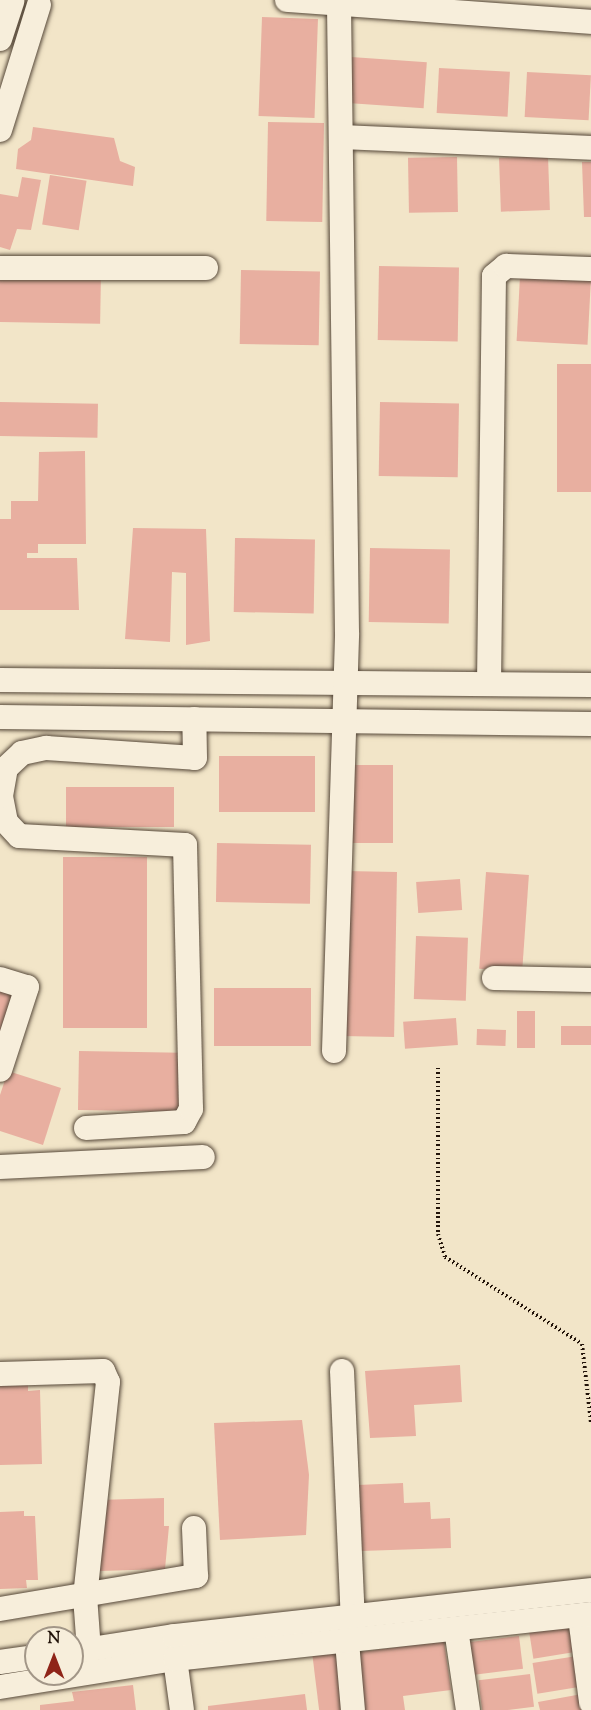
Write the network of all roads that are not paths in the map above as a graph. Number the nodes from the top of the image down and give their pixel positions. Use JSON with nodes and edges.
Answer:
{"nodes":[{"id":1,"x":12,"y":0,"type":"edge"},
{"id":2,"x":287,"y":0,"type":"edge"},
{"id":3,"x":44,"y":2,"type":"edge"},
{"id":4,"x":339,"y":3,"type":"junction"},
{"id":5,"x":383,"y":4,"type":"edge"},
{"id":6,"x":556,"y":10,"type":"edge"},
{"id":7,"x":591,"y":22,"type":"edge"},
{"id":8,"x":0,"y":39,"type":"edge"},
{"id":9,"x":0,"y":130,"type":"edge"},
{"id":10,"x":342,"y":137,"type":"junction"},
{"id":11,"x":591,"y":148,"type":"edge"},
{"id":12,"x":0,"y":268,"type":"edge"},
{"id":13,"x":206,"y":268,"type":"dead end"},
{"id":14,"x":591,"y":269,"type":"edge"},
{"id":15,"x":0,"y":680,"type":"edge"},
{"id":16,"x":347,"y":683,"type":"junction"},
{"id":17,"x":489,"y":684,"type":"junction"},
{"id":18,"x":591,"y":685,"type":"edge"},
{"id":19,"x":0,"y":717,"type":"edge"},
{"id":20,"x":194,"y":719,"type":"junction"},
{"id":21,"x":346,"y":721,"type":"junction"},
{"id":22,"x":591,"y":724,"type":"edge"},
{"id":23,"x":494,"y":978,"type":"dead end"},
{"id":24,"x":0,"y":979,"type":"edge"},
{"id":25,"x":591,"y":980,"type":"edge"},
{"id":26,"x":334,"y":1051,"type":"dead end"},
{"id":27,"x":0,"y":1070,"type":"edge"},
{"id":28,"x":86,"y":1128,"type":"dead end"},
{"id":29,"x":203,"y":1156,"type":"dead end"},
{"id":30,"x":0,"y":1167,"type":"edge"},
{"id":31,"x":342,"y":1371,"type":"dead end"},
{"id":32,"x":0,"y":1374,"type":"edge"},
{"id":33,"x":194,"y":1528,"type":"dead end"},
{"id":34,"x":591,"y":1590,"type":"edge"},
{"id":35,"x":85,"y":1596,"type":"junction"},
{"id":36,"x":0,"y":1608,"type":"edge"},
{"id":37,"x":585,"y":1616,"type":"edge"},
{"id":38,"x":82,"y":1626,"type":"edge"},
{"id":39,"x":456,"y":1629,"type":"junction"},
{"id":40,"x":350,"y":1630,"type":"junction"},
{"id":41,"x":84,"y":1651,"type":"edge"},
{"id":42,"x":24,"y":1659,"type":"edge"},
{"id":43,"x":175,"y":1659,"type":"junction"},
{"id":44,"x":0,"y":1662,"type":"edge"},
{"id":45,"x":0,"y":1687,"type":"edge"},
{"id":46,"x":591,"y":1702,"type":"edge"},
{"id":47,"x":182,"y":1710,"type":"edge"},
{"id":48,"x":353,"y":1710,"type":"edge"},
{"id":49,"x":468,"y":1710,"type":"edge"}],
"edges":[{"from":1,"to":3,"type":"street"},
{"from":1,"to":8,"type":"street"},
{"from":2,"to":4,"type":"street"},
{"from":3,"to":9,"type":"street"},
{"from":4,"to":5,"type":"street"},
{"from":4,"to":10,"type":"street"},
{"from":5,"to":6,"type":"street"},
{"from":6,"to":7,"type":"street"},
{"from":10,"to":11,"type":"street"},
{"from":10,"to":16,"type":"street"},
{"from":12,"to":13,"type":"street"},
{"from":14,"to":17,"type":"street"},
{"from":15,"to":16,"type":"street"},
{"from":16,"to":17,"type":"street"},
{"from":16,"to":21,"type":"street"},
{"from":17,"to":18,"type":"street"},
{"from":19,"to":20,"type":"street"},
{"from":20,"to":21,"type":"street"},
{"from":20,"to":28,"type":"street"},
{"from":21,"to":22,"type":"street"},
{"from":21,"to":26,"type":"street"},
{"from":23,"to":25,"type":"street"},
{"from":24,"to":27,"type":"street"},
{"from":29,"to":30,"type":"street"},
{"from":31,"to":40,"type":"street"},
{"from":32,"to":35,"type":"street"},
{"from":33,"to":35,"type":"street"},
{"from":34,"to":40,"type":"street"},
{"from":35,"to":36,"type":"street"},
{"from":35,"to":38,"type":"street"},
{"from":37,"to":39,"type":"street"},
{"from":37,"to":46,"type":"street"},
{"from":39,"to":40,"type":"street"},
{"from":39,"to":49,"type":"street"},
{"from":40,"to":41,"type":"street"},
{"from":40,"to":43,"type":"street"},
{"from":40,"to":48,"type":"street"},
{"from":42,"to":44,"type":"street"},
{"from":43,"to":45,"type":"street"},
{"from":43,"to":47,"type":"street"}]}
